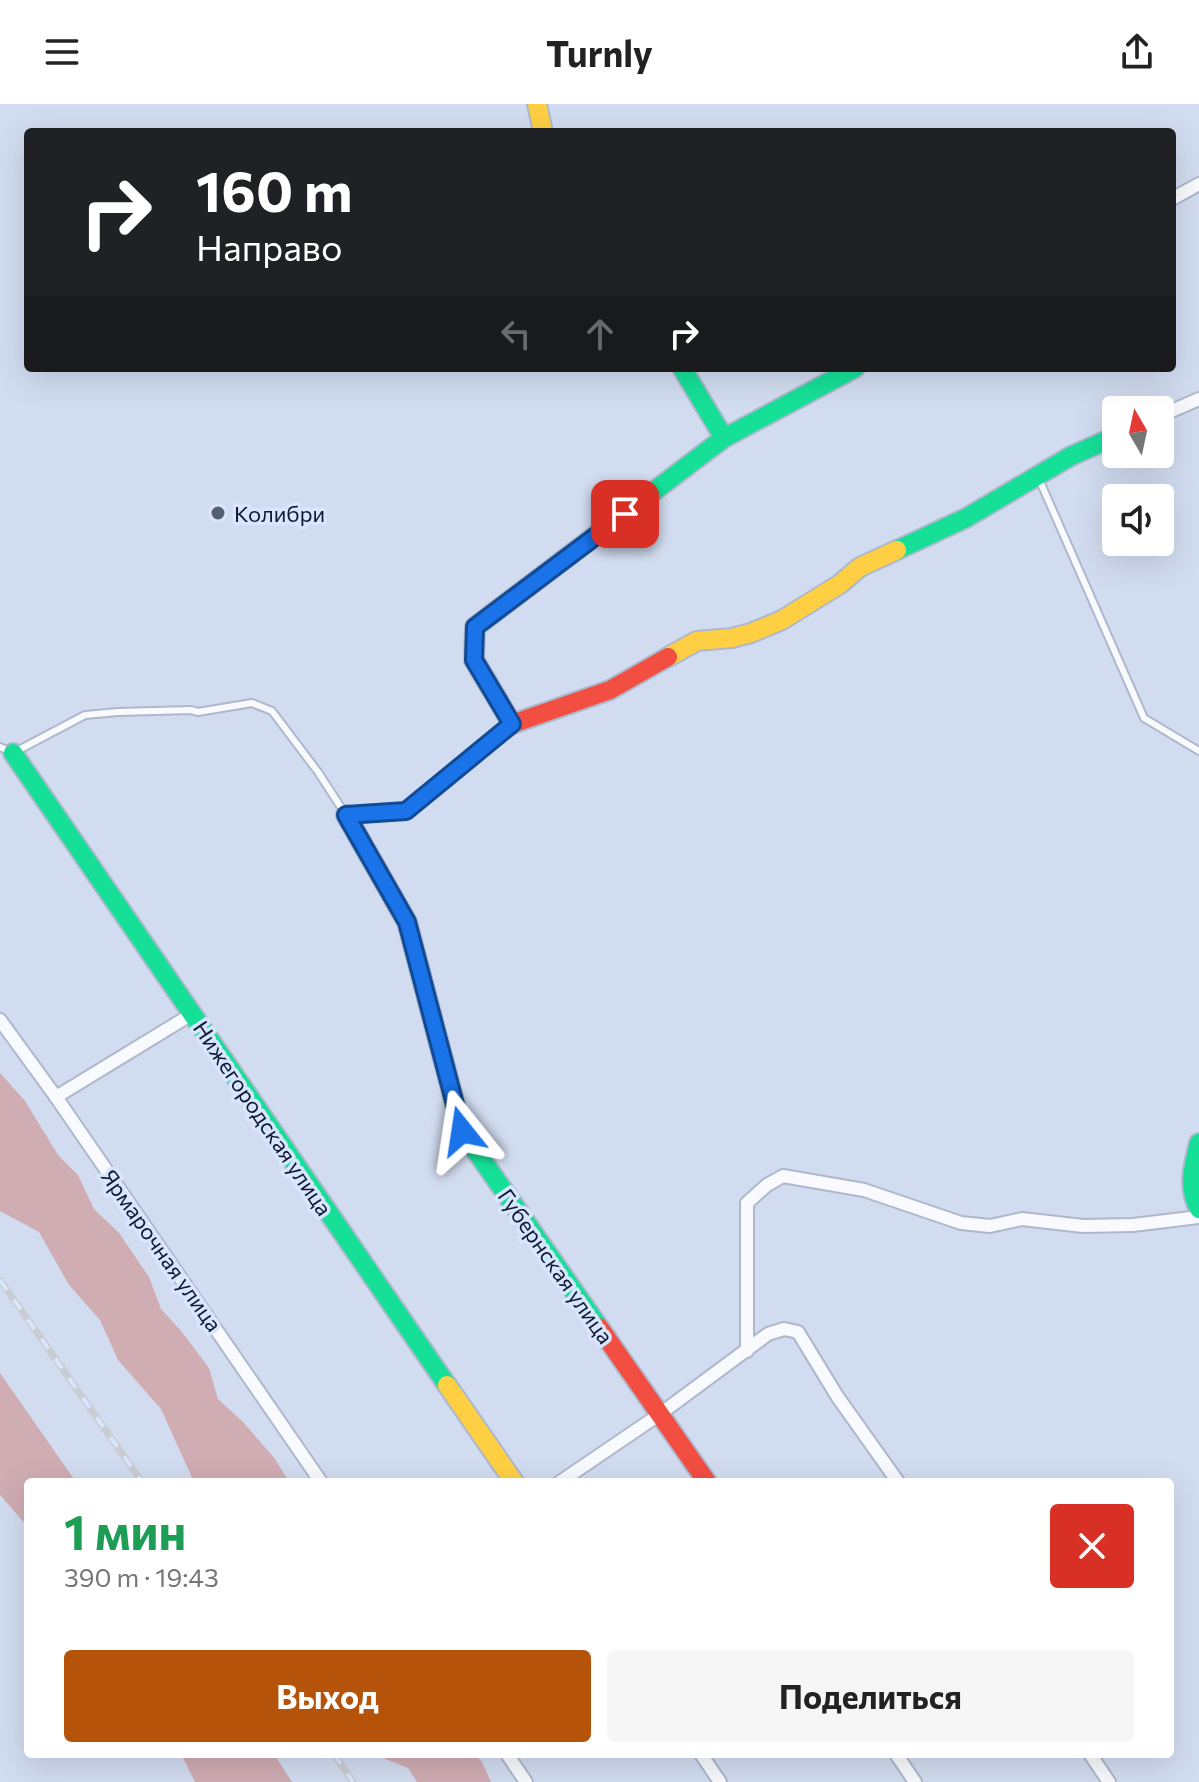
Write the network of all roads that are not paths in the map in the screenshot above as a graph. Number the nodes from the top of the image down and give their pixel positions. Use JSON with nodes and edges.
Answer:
{"nodes":[{"id":1,"x":537,"y":104,"type":"edge"},
{"id":2,"x":542,"y":128,"type":"edge"},
{"id":3,"x":1199,"y":184,"type":"edge"},
{"id":4,"x":1176,"y":197,"type":"edge"},
{"id":5,"x":684,"y":372,"type":"edge"},
{"id":6,"x":848,"y":372,"type":"edge"},
{"id":7,"x":1199,"y":399,"type":"edge"},
{"id":8,"x":1174,"y":410,"type":"edge"},
{"id":9,"x":724,"y":438,"type":"junction"},
{"id":10,"x":1102,"y":442,"type":"edge"},
{"id":11,"x":1038,"y":476,"type":"junction"},
{"id":12,"x":512,"y":724,"type":"junction"},
{"id":13,"x":7,"y":750,"type":"edge"},
{"id":14,"x":1199,"y":751,"type":"edge"},
{"id":15,"x":346,"y":815,"type":"junction"},
{"id":16,"x":192,"y":1014,"type":"junction"},
{"id":17,"x":0,"y":1020,"type":"edge"},
{"id":18,"x":56,"y":1097,"type":"junction"},
{"id":19,"x":1199,"y":1143,"type":"edge"},
{"id":20,"x":1199,"y":1209,"type":"edge"},
{"id":21,"x":1199,"y":1217,"type":"edge"},
{"id":22,"x":747,"y":1351,"type":"junction"},
{"id":23,"x":660,"y":1414,"type":"junction"},
{"id":24,"x":318,"y":1478,"type":"edge"},
{"id":25,"x":511,"y":1478,"type":"edge"},
{"id":26,"x":566,"y":1478,"type":"edge"},
{"id":27,"x":704,"y":1478,"type":"edge"},
{"id":28,"x":895,"y":1478,"type":"edge"},
{"id":29,"x":510,"y":1758,"type":"edge"},
{"id":30,"x":704,"y":1758,"type":"edge"},
{"id":31,"x":899,"y":1758,"type":"edge"},
{"id":32,"x":1093,"y":1758,"type":"edge"},
{"id":33,"x":526,"y":1782,"type":"edge"},
{"id":34,"x":720,"y":1782,"type":"edge"},
{"id":35,"x":915,"y":1782,"type":"edge"},
{"id":36,"x":1109,"y":1782,"type":"edge"}],
"edges":[{"from":1,"to":2,"type":"street"},
{"from":3,"to":4,"type":"street"},
{"from":5,"to":9,"type":"street"},
{"from":6,"to":9,"type":"street"},
{"from":7,"to":8,"type":"street"},
{"from":9,"to":12,"type":"street"},
{"from":10,"to":11,"type":"street"},
{"from":11,"to":12,"type":"street"},
{"from":11,"to":14,"type":"lane"},
{"from":12,"to":15,"type":"lane"},
{"from":13,"to":15,"type":"lane"},
{"from":13,"to":16,"type":"street","name":"Нижегородская улица"},
{"from":15,"to":23,"type":"street","name":"Губернская улица"},
{"from":16,"to":18,"type":"street"},
{"from":16,"to":25,"type":"street","name":"Нижегородская улица"},
{"from":17,"to":18,"type":"street","name":"Ярмарочная улица"},
{"from":18,"to":24,"type":"street","name":"Ярмарочная улица"},
{"from":19,"to":20,"type":"street"},
{"from":21,"to":22,"type":"street"},
{"from":22,"to":23,"type":"street"},
{"from":22,"to":28,"type":"street"},
{"from":23,"to":26,"type":"street"},
{"from":23,"to":27,"type":"street","name":"Губернская улица"},
{"from":29,"to":33,"type":"street"},
{"from":30,"to":34,"type":"street"},
{"from":31,"to":35,"type":"street"},
{"from":32,"to":36,"type":"street"}]}
